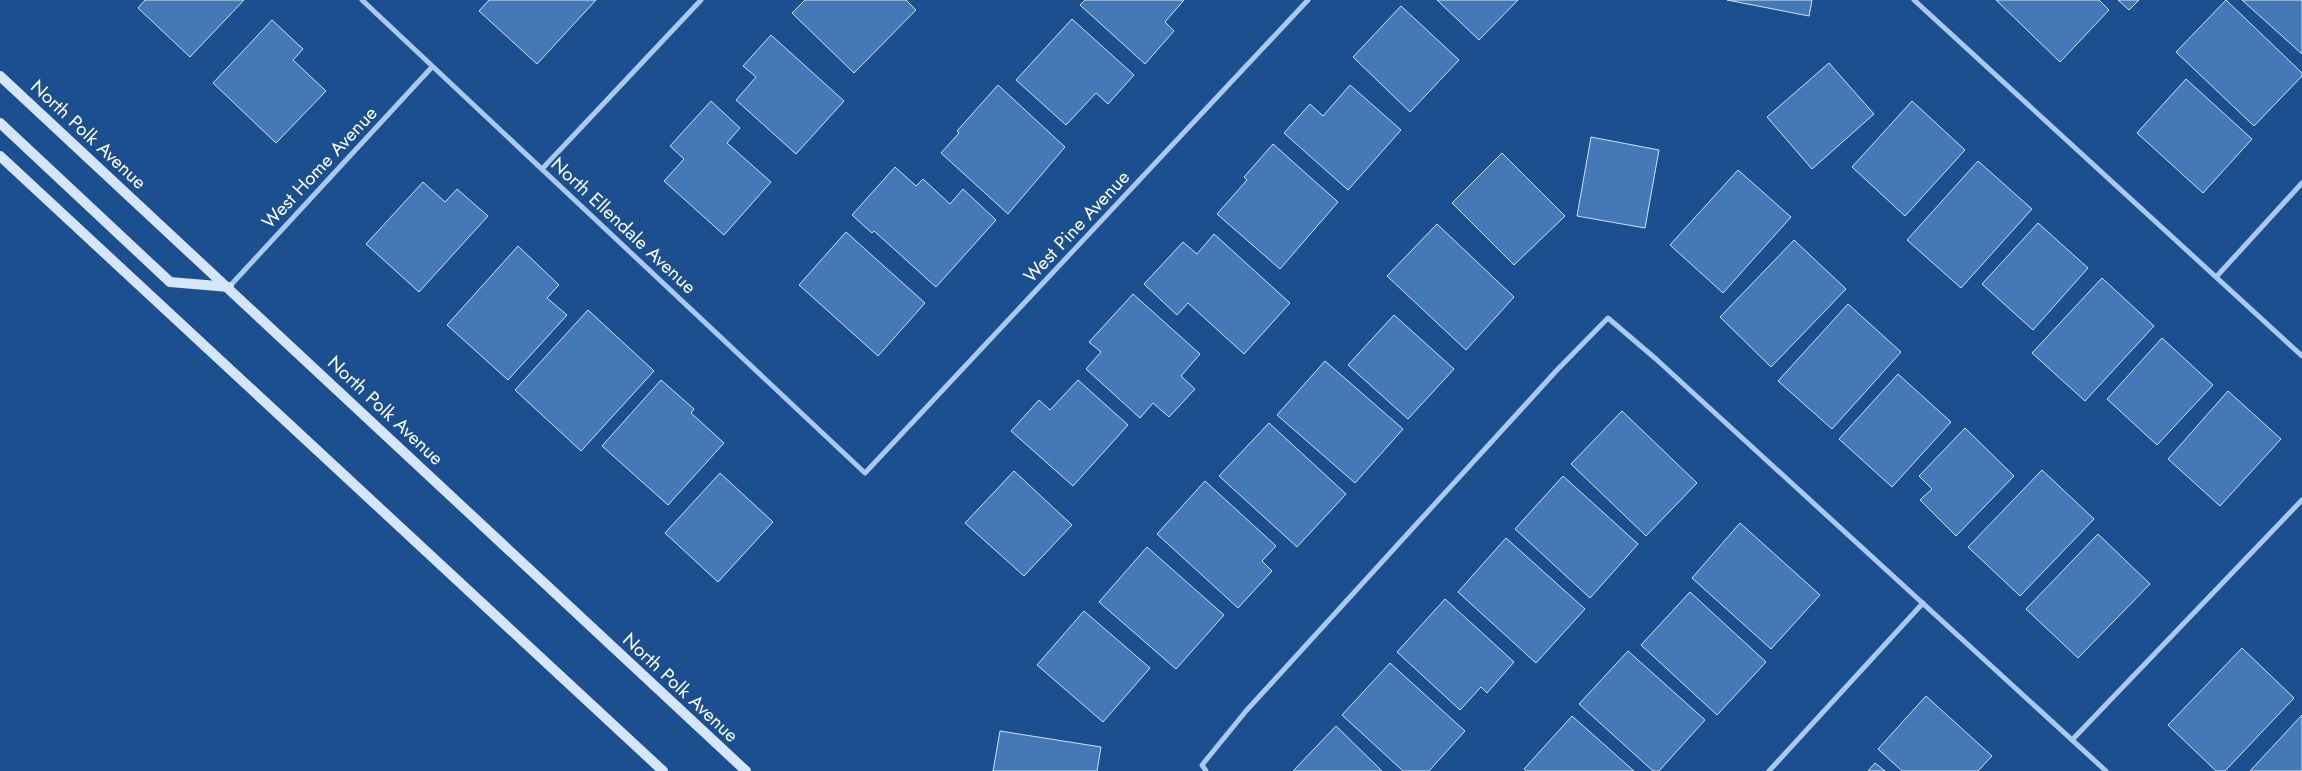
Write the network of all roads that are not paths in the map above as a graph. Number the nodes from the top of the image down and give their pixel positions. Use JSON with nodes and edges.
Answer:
{"nodes":[{"id":1,"x":362,"y":0,"type":"edge"},
{"id":2,"x":701,"y":0,"type":"edge"},
{"id":3,"x":1308,"y":0,"type":"edge"},
{"id":4,"x":1914,"y":0,"type":"edge"},
{"id":5,"x":432,"y":67,"type":"junction"},
{"id":6,"x":0,"y":76,"type":"edge"},
{"id":7,"x":0,"y":123,"type":"edge"},
{"id":8,"x":0,"y":156,"type":"edge"},
{"id":9,"x":542,"y":169,"type":"junction"},
{"id":10,"x":2302,"y":183,"type":"edge"},
{"id":11,"x":2217,"y":276,"type":"junction"},
{"id":12,"x":229,"y":287,"type":"junction"},
{"id":13,"x":2302,"y":356,"type":"edge"},
{"id":14,"x":866,"y":473,"type":"joint"},
{"id":15,"x":2302,"y":500,"type":"edge"},
{"id":16,"x":1923,"y":603,"type":"junction"},
{"id":17,"x":2072,"y":740,"type":"junction"},
{"id":18,"x":663,"y":771,"type":"edge"},
{"id":19,"x":746,"y":771,"type":"edge"},
{"id":20,"x":1206,"y":771,"type":"edge"},
{"id":21,"x":1769,"y":771,"type":"edge"},
{"id":22,"x":2106,"y":771,"type":"edge"}],
"edges":[{"from":1,"to":5,"type":"street","name":"North Ellendale Avenue"},
{"from":2,"to":9,"type":"street"},
{"from":3,"to":14,"type":"street","name":"West Pine Avenue"},
{"from":4,"to":11,"type":"street"},
{"from":5,"to":9,"type":"street","name":"North Ellendale Avenue"},
{"from":5,"to":12,"type":"street","name":"West Home Avenue"},
{"from":6,"to":12,"type":"main road","name":"North Polk Avenue"},
{"from":7,"to":12,"type":"main road"},
{"from":8,"to":18,"type":"main road"},
{"from":9,"to":14,"type":"street","name":"North Ellendale Avenue"},
{"from":10,"to":11,"type":"street"},
{"from":11,"to":13,"type":"street"},
{"from":12,"to":19,"type":"main road","name":"North Polk Avenue"},
{"from":15,"to":17,"type":"street"},
{"from":16,"to":17,"type":"street"},
{"from":16,"to":20,"type":"street"},
{"from":16,"to":21,"type":"street"},
{"from":17,"to":22,"type":"street"}]}
